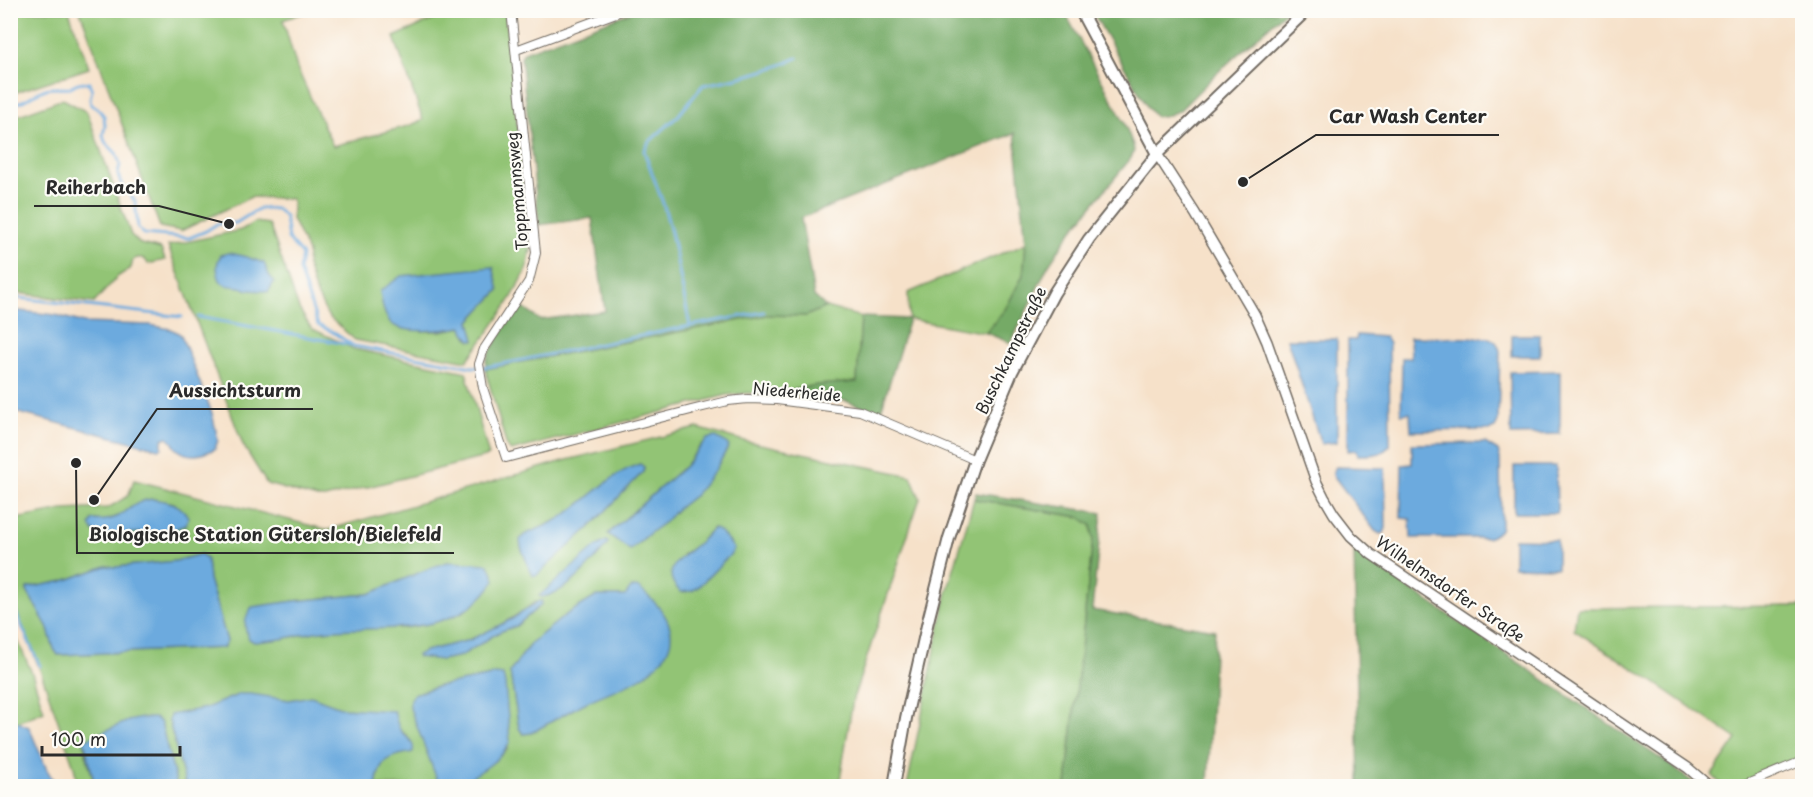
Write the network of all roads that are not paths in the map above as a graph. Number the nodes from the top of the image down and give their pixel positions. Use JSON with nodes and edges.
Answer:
{"nodes":[{"id":1,"x":511,"y":10,"type":"edge"},
{"id":2,"x":624,"y":10,"type":"edge"},
{"id":3,"x":1080,"y":10,"type":"edge"},
{"id":4,"x":1307,"y":10,"type":"edge"},
{"id":5,"x":516,"y":50,"type":"junction"},
{"id":6,"x":1157,"y":154,"type":"junction"},
{"id":7,"x":506,"y":458,"type":"joint"},
{"id":8,"x":975,"y":460,"type":"junction"},
{"id":9,"x":1803,"y":761,"type":"edge"},
{"id":10,"x":894,"y":786,"type":"edge"},
{"id":11,"x":1709,"y":786,"type":"edge"},
{"id":12,"x":1743,"y":786,"type":"edge"}],
"edges":[{"from":1,"to":5,"type":"street","name":"Toppmannsweg"},
{"from":2,"to":5,"type":"street"},
{"from":3,"to":6,"type":"main road"},
{"from":4,"to":6,"type":"main road","name":"Buschkampstraße"},
{"from":5,"to":7,"type":"street","name":"Toppmannsweg"},
{"from":6,"to":8,"type":"main road","name":"Buschkampstraße"},
{"from":6,"to":11,"type":"street","name":"Wilhelmsdorfer Straße"},
{"from":7,"to":8,"type":"street","name":"Niederheide"},
{"from":8,"to":10,"type":"main road","name":"Buschkampstraße"},
{"from":9,"to":12,"type":"street"}]}
